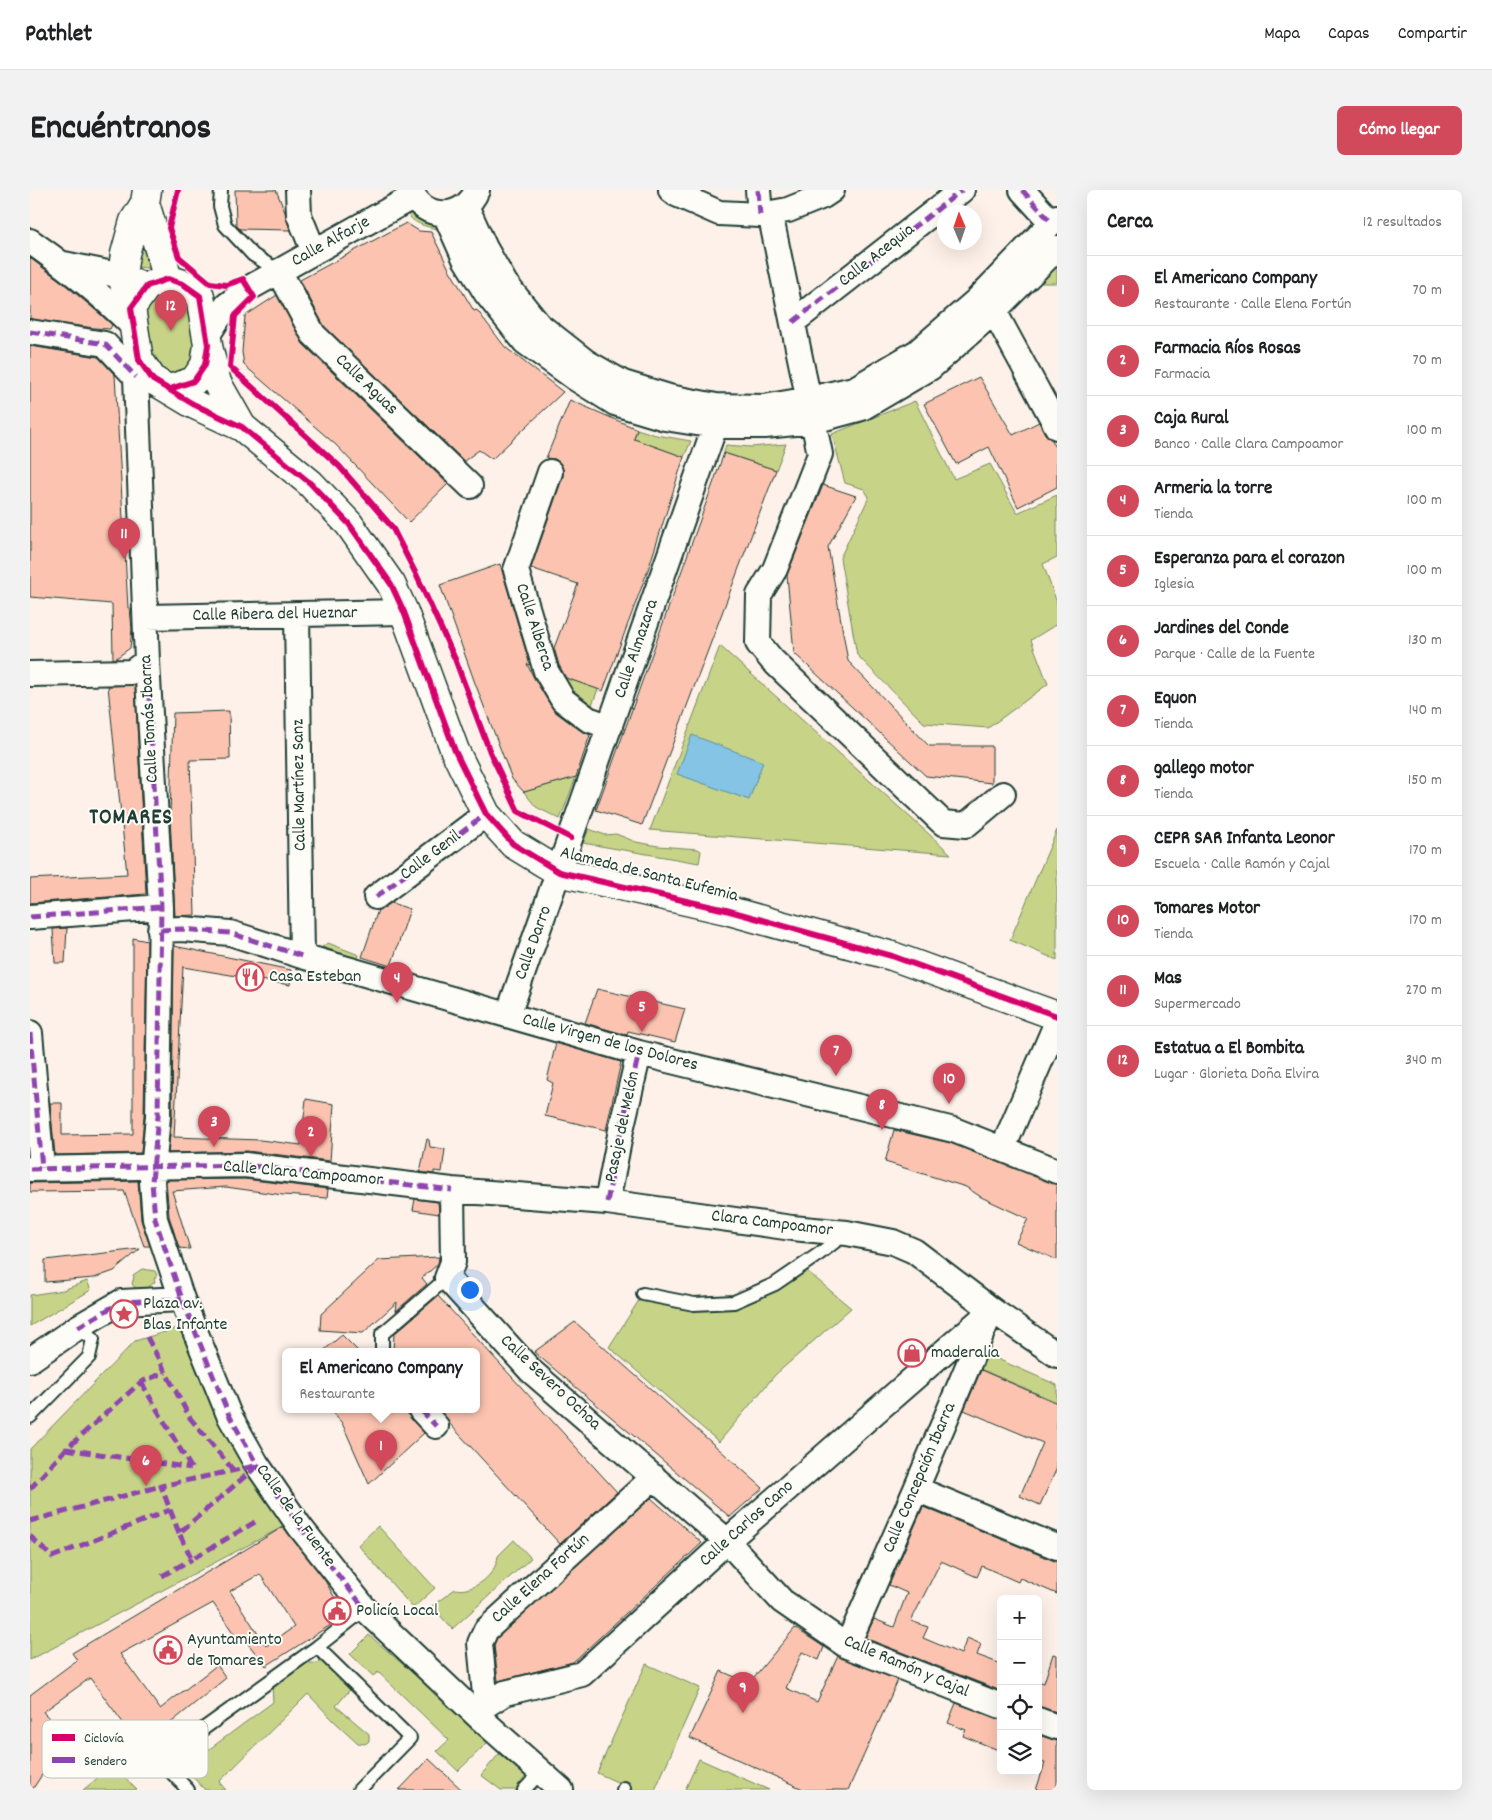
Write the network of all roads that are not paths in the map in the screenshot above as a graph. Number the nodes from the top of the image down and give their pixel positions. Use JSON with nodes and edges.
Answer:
{"nodes":[{"id":1,"x":221,"y":190,"type":"edge"},
{"id":2,"x":298,"y":190,"type":"edge"},
{"id":3,"x":671,"y":190,"type":"edge"},
{"id":4,"x":758,"y":190,"type":"edge"},
{"id":5,"x":832,"y":190,"type":"edge"},
{"id":6,"x":962,"y":190,"type":"edge"},
{"id":7,"x":1022,"y":190,"type":"edge"},
{"id":8,"x":412,"y":193,"type":"edge"},
{"id":9,"x":146,"y":196,"type":"edge"},
{"id":10,"x":463,"y":203,"type":"edge"},
{"id":11,"x":765,"y":214,"type":"junction"},
{"id":12,"x":1054,"y":220,"type":"edge"},
{"id":13,"x":30,"y":241,"type":"edge"},
{"id":14,"x":1057,"y":248,"type":"edge"},
{"id":15,"x":314,"y":252,"type":"junction"},
{"id":16,"x":61,"y":264,"type":"junction"},
{"id":17,"x":279,"y":271,"type":"junction"},
{"id":18,"x":145,"y":281,"type":"junction"},
{"id":19,"x":249,"y":288,"type":"junction"},
{"id":20,"x":200,"y":296,"type":"junction"},
{"id":21,"x":994,"y":311,"type":"junction"},
{"id":22,"x":132,"y":318,"type":"junction"},
{"id":23,"x":793,"y":322,"type":"junction"},
{"id":24,"x":30,"y":332,"type":"edge"},
{"id":25,"x":207,"y":341,"type":"junction"},
{"id":26,"x":137,"y":368,"type":"junction"},
{"id":27,"x":170,"y":388,"type":"junction"},
{"id":28,"x":812,"y":410,"type":"junction"},
{"id":29,"x":715,"y":426,"type":"junction"},
{"id":30,"x":242,"y":427,"type":"junction"},
{"id":31,"x":1057,"y":427,"type":"edge"},
{"id":32,"x":550,"y":472,"type":"dead end"},
{"id":33,"x":470,"y":486,"type":"dead end"},
{"id":34,"x":404,"y":612,"type":"junction"},
{"id":35,"x":297,"y":614,"type":"junction"},
{"id":36,"x":146,"y":617,"type":"junction"},
{"id":37,"x":146,"y":662,"type":"junction"},
{"id":38,"x":30,"y":674,"type":"edge"},
{"id":39,"x":610,"y":727,"type":"junction"},
{"id":40,"x":1003,"y":794,"type":"dead end"},
{"id":41,"x":486,"y":814,"type":"junction"},
{"id":42,"x":559,"y":872,"type":"junction"},
{"id":43,"x":376,"y":897,"type":"dead end"},
{"id":44,"x":30,"y":917,"type":"edge"},
{"id":45,"x":160,"y":918,"type":"junction"},
{"id":46,"x":302,"y":956,"type":"junction"},
{"id":47,"x":508,"y":1015,"type":"junction"},
{"id":48,"x":1057,"y":1016,"type":"edge"},
{"id":49,"x":1057,"y":1022,"type":"edge"},
{"id":50,"x":30,"y":1033,"type":"edge"},
{"id":51,"x":639,"y":1053,"type":"junction"},
{"id":52,"x":1003,"y":1148,"type":"junction"},
{"id":53,"x":154,"y":1167,"type":"junction"},
{"id":54,"x":36,"y":1169,"type":"edge"},
{"id":55,"x":1057,"y":1171,"type":"edge"},
{"id":56,"x":452,"y":1190,"type":"junction"},
{"id":57,"x":607,"y":1202,"type":"junction"},
{"id":58,"x":847,"y":1233,"type":"junction"},
{"id":59,"x":447,"y":1278,"type":"junction"},
{"id":60,"x":643,"y":1294,"type":"dead end"},
{"id":61,"x":182,"y":1299,"type":"junction"},
{"id":62,"x":992,"y":1310,"type":"junction"},
{"id":63,"x":78,"y":1327,"type":"junction"},
{"id":64,"x":382,"y":1348,"type":"edge"},
{"id":65,"x":1057,"y":1355,"type":"edge"},
{"id":66,"x":30,"y":1360,"type":"edge"},
{"id":67,"x":30,"y":1417,"type":"edge"},
{"id":68,"x":654,"y":1477,"type":"junction"},
{"id":69,"x":916,"y":1489,"type":"junction"},
{"id":70,"x":727,"y":1540,"type":"junction"},
{"id":71,"x":1057,"y":1547,"type":"edge"},
{"id":72,"x":365,"y":1609,"type":"junction"},
{"id":73,"x":316,"y":1646,"type":"junction"},
{"id":74,"x":847,"y":1646,"type":"junction"},
{"id":75,"x":997,"y":1704,"type":"edge"},
{"id":76,"x":483,"y":1712,"type":"junction"},
{"id":77,"x":1042,"y":1721,"type":"edge"},
{"id":78,"x":208,"y":1725,"type":"edge"},
{"id":79,"x":1057,"y":1727,"type":"edge"},
{"id":80,"x":177,"y":1778,"type":"edge"},
{"id":81,"x":552,"y":1785,"type":"edge"},
{"id":82,"x":188,"y":1790,"type":"edge"},
{"id":83,"x":358,"y":1790,"type":"edge"},
{"id":84,"x":524,"y":1790,"type":"edge"}],
"edges":[{"from":1,"to":17,"type":"lane"},
{"from":2,"to":15,"type":"street"},
{"from":3,"to":11,"type":"street"},
{"from":4,"to":11,"type":"street"},
{"from":5,"to":11,"type":"street"},
{"from":6,"to":23,"type":"street","name":"Calle Acequia"},
{"from":7,"to":12,"type":"street"},
{"from":8,"to":10,"type":"street"},
{"from":8,"to":15,"type":"street","name":"Calle Alfarje"},
{"from":9,"to":18,"type":"street"},
{"from":9,"to":18,"type":"street"},
{"from":10,"to":28,"type":"street"},
{"from":10,"to":29,"type":"street"},
{"from":11,"to":23,"type":"street"},
{"from":12,"to":28,"type":"street"},
{"from":13,"to":16,"type":"street"},
{"from":14,"to":21,"type":"street"},
{"from":15,"to":17,"type":"street","name":"Calle Alfarje"},
{"from":16,"to":18,"type":"street"},
{"from":16,"to":22,"type":"street"},
{"from":17,"to":19,"type":"street","name":"Calle Alfarje"},
{"from":17,"to":33,"type":"street","name":"Calle Aguas"},
{"from":18,"to":20,"type":"street"},
{"from":18,"to":22,"type":"street"},
{"from":19,"to":20,"type":"street","name":"Calle Alfarje"},
{"from":19,"to":25,"type":"street","name":"Calle Alfarje"},
{"from":20,"to":25,"type":"street"},
{"from":21,"to":28,"type":"street"},
{"from":21,"to":31,"type":"street"},
{"from":22,"to":26,"type":"street"},
{"from":23,"to":28,"type":"street"},
{"from":24,"to":26,"type":"street"},
{"from":25,"to":27,"type":"street"},
{"from":25,"to":30,"type":"street","name":"Alameda de Santa Eufemia"},
{"from":26,"to":27,"type":"street"},
{"from":26,"to":36,"type":"street","name":"Calle Tomás Ibarra"},
{"from":27,"to":30,"type":"street","name":"Alameda de Santa Eufemia"},
{"from":28,"to":29,"type":"street"},
{"from":28,"to":40,"type":"street"},
{"from":29,"to":39,"type":"street","name":"Calle Almazara"},
{"from":30,"to":34,"type":"street","name":"Alameda de Santa Eufemia"},
{"from":32,"to":39,"type":"street","name":"Calle Alberca"},
{"from":34,"to":35,"type":"street","name":"Calle Ribera del Hueznar"},
{"from":34,"to":41,"type":"street","name":"Alameda de Santa Eufemia"},
{"from":35,"to":36,"type":"street","name":"Calle Ribera del Hueznar"},
{"from":35,"to":46,"type":"street","name":"Calle Martínez Sanz"},
{"from":36,"to":37,"type":"street","name":"Calle Tomás Ibarra"},
{"from":37,"to":38,"type":"street"},
{"from":37,"to":45,"type":"street","name":"Calle Tomás Ibarra"},
{"from":39,"to":42,"type":"street","name":"Calle Almazara"},
{"from":41,"to":42,"type":"street","name":"Alameda de Santa Eufemia"},
{"from":41,"to":43,"type":"street","name":"Calle Genil"},
{"from":42,"to":47,"type":"street","name":"Calle Darro"},
{"from":42,"to":48,"type":"street","name":"Alameda de Santa Eufemia"},
{"from":44,"to":45,"type":"street","name":"Calle Virgen de los Dolores"},
{"from":45,"to":46,"type":"street","name":"Calle Virgen de los Dolores"},
{"from":45,"to":53,"type":"street","name":"Calle Tomás Ibarra"},
{"from":46,"to":47,"type":"street","name":"Calle Virgen de los Dolores"},
{"from":47,"to":51,"type":"street","name":"Calle Virgen de los Dolores"},
{"from":49,"to":52,"type":"street"},
{"from":50,"to":54,"type":"street"},
{"from":51,"to":52,"type":"street","name":"Calle Virgen de los Dolores"},
{"from":51,"to":57,"type":"street","name":"Pasaje del Melón"},
{"from":52,"to":55,"type":"street","name":"Calle Virgen de los Dolores"},
{"from":53,"to":54,"type":"street","name":"Calle Clara Campoamor"},
{"from":53,"to":56,"type":"street","name":"Calle Clara Campoamor"},
{"from":53,"to":61,"type":"street","name":"Calle de la Fuente"},
{"from":56,"to":57,"type":"street","name":"Clara Campoamor"},
{"from":56,"to":59,"type":"street"},
{"from":57,"to":58,"type":"street","name":"Clara Campoamor"},
{"from":58,"to":60,"type":"lane"},
{"from":58,"to":62,"type":"street","name":"Clara Campoamor"},
{"from":59,"to":64,"type":"lane"},
{"from":59,"to":68,"type":"street","name":"Calle Severo Ochoa"},
{"from":61,"to":63,"type":"street"},
{"from":61,"to":72,"type":"street","name":"Calle de la Fuente"},
{"from":62,"to":65,"type":"street","name":"Clara Campoamor"},
{"from":62,"to":69,"type":"street","name":"Calle Concepción Ibarra"},
{"from":62,"to":70,"type":"street","name":"Calle Carlos Cano"},
{"from":63,"to":66,"type":"street"},
{"from":63,"to":67,"type":"lane"},
{"from":68,"to":70,"type":"street","name":"Calle Severo Ochoa"},
{"from":68,"to":76,"type":"street","name":"Calle Elena Fortún"},
{"from":69,"to":71,"type":"street"},
{"from":69,"to":74,"type":"street","name":"Calle Concepción Ibarra"},
{"from":70,"to":74,"type":"street","name":"Calle Ramón y Cajal"},
{"from":70,"to":76,"type":"street","name":"Calle Carlos Cano"},
{"from":72,"to":73,"type":"lane"},
{"from":72,"to":76,"type":"street","name":"Calle de la Fuente"},
{"from":73,"to":78,"type":"lane"},
{"from":73,"to":83,"type":"lane"},
{"from":74,"to":75,"type":"street","name":"Calle Ramón y Cajal"},
{"from":76,"to":81,"type":"street","name":"Calle de la Fuente"},
{"from":77,"to":79,"type":"street"},
{"from":80,"to":82,"type":"lane"},
{"from":81,"to":84,"type":"lane"}]}
